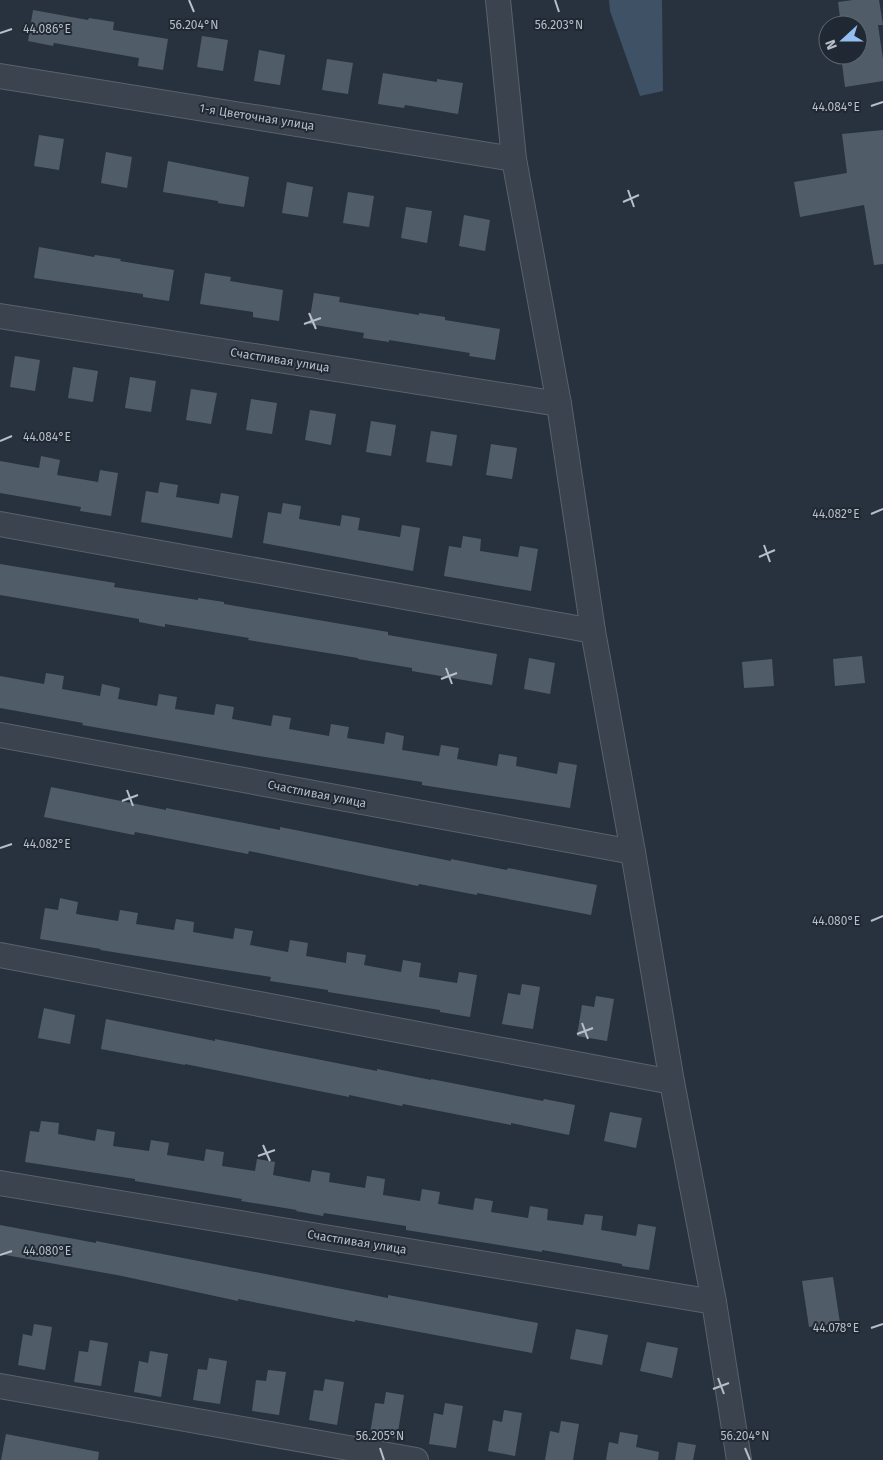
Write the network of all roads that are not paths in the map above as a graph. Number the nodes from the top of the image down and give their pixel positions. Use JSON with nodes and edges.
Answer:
{"nodes":[{"id":1,"x":498,"y":0,"type":"edge"},
{"id":2,"x":0,"y":76,"type":"edge"},
{"id":3,"x":514,"y":159,"type":"junction"},
{"id":4,"x":0,"y":316,"type":"edge"},
{"id":5,"x":559,"y":404,"type":"junction"},
{"id":6,"x":0,"y":524,"type":"edge"},
{"id":7,"x":593,"y":631,"type":"junction"},
{"id":8,"x":0,"y":735,"type":"edge"},
{"id":9,"x":633,"y":852,"type":"junction"},
{"id":10,"x":0,"y":955,"type":"edge"},
{"id":11,"x":672,"y":1082,"type":"junction"},
{"id":12,"x":0,"y":1183,"type":"edge"},
{"id":13,"x":714,"y":1302,"type":"junction"},
{"id":14,"x":0,"y":1386,"type":"edge"},
{"id":15,"x":416,"y":1460,"type":"edge"},
{"id":16,"x":739,"y":1460,"type":"edge"}],
"edges":[{"from":1,"to":3,"type":"street"},
{"from":2,"to":3,"type":"street","name":"1-я Цветочная улица"},
{"from":3,"to":5,"type":"street"},
{"from":4,"to":5,"type":"street","name":"Счастливая улица"},
{"from":5,"to":7,"type":"street"},
{"from":6,"to":7,"type":"street"},
{"from":7,"to":9,"type":"street"},
{"from":8,"to":9,"type":"street","name":"Счастливая улица"},
{"from":9,"to":11,"type":"street"},
{"from":10,"to":11,"type":"street"},
{"from":11,"to":13,"type":"street"},
{"from":12,"to":13,"type":"street","name":"Счастливая улица"},
{"from":13,"to":16,"type":"street"},
{"from":14,"to":15,"type":"street"}]}
